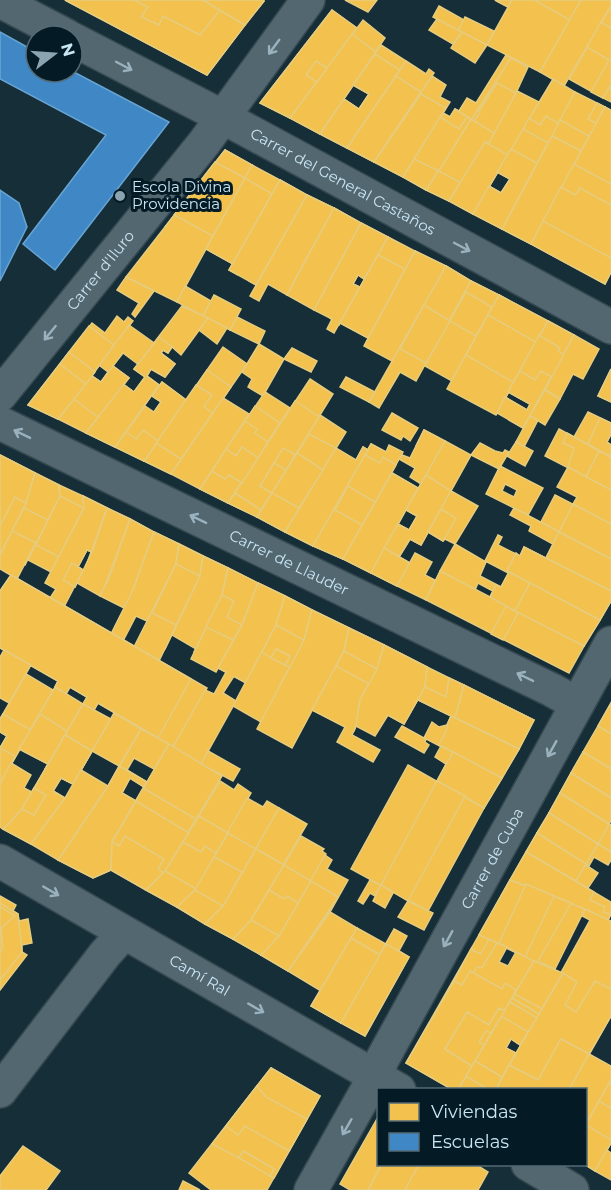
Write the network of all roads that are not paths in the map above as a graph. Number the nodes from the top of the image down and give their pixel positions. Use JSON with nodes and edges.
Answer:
{"nodes":[{"id":1,"x":308,"y":0,"type":"edge"},
{"id":2,"x":0,"y":1,"type":"edge"},
{"id":3,"x":43,"y":24,"type":"edge"},
{"id":4,"x":84,"y":45,"type":"edge"},
{"id":5,"x":221,"y":116,"type":"junction"},
{"id":6,"x":611,"y":327,"type":"edge"},
{"id":7,"x":0,"y":395,"type":"edge"},
{"id":8,"x":0,"y":423,"type":"edge"},
{"id":9,"x":611,"y":643,"type":"edge"},
{"id":10,"x":577,"y":704,"type":"junction"},
{"id":11,"x":0,"y":861,"type":"edge"},
{"id":12,"x":124,"y":933,"type":"junction"},
{"id":13,"x":387,"y":1083,"type":"edge"},
{"id":14,"x":0,"y":1092,"type":"edge"},
{"id":15,"x":377,"y":1097,"type":"edge"},
{"id":16,"x":531,"y":1166,"type":"edge"},
{"id":17,"x":311,"y":1190,"type":"edge"},
{"id":18,"x":572,"y":1190,"type":"edge"}],
"edges":[{"from":1,"to":5,"type":"street","name":"Carrer d'Iluro","one_way":true},
{"from":2,"to":3,"type":"street"},
{"from":4,"to":5,"type":"street","name":"Carrer del General Castaños","one_way":true},
{"from":5,"to":6,"type":"street","name":"Carrer del General Castaños","one_way":true},
{"from":5,"to":7,"type":"street","name":"Carrer d'Iluro","one_way":true},
{"from":10,"to":8,"type":"street","name":"Carrer de Llauder","one_way":true},
{"from":9,"to":10,"type":"street","name":"Carrer de Cuba"},
{"from":10,"to":13,"type":"street","name":"Carrer de Cuba","one_way":true},
{"from":11,"to":12,"type":"street","name":"Camí Ral","one_way":true},
{"from":12,"to":13,"type":"street","name":"Camí Ral","one_way":true},
{"from":12,"to":14,"type":"street"},
{"from":15,"to":17,"type":"street","name":"Carrer de Cuba","one_way":true},
{"from":16,"to":18,"type":"street"}]}
